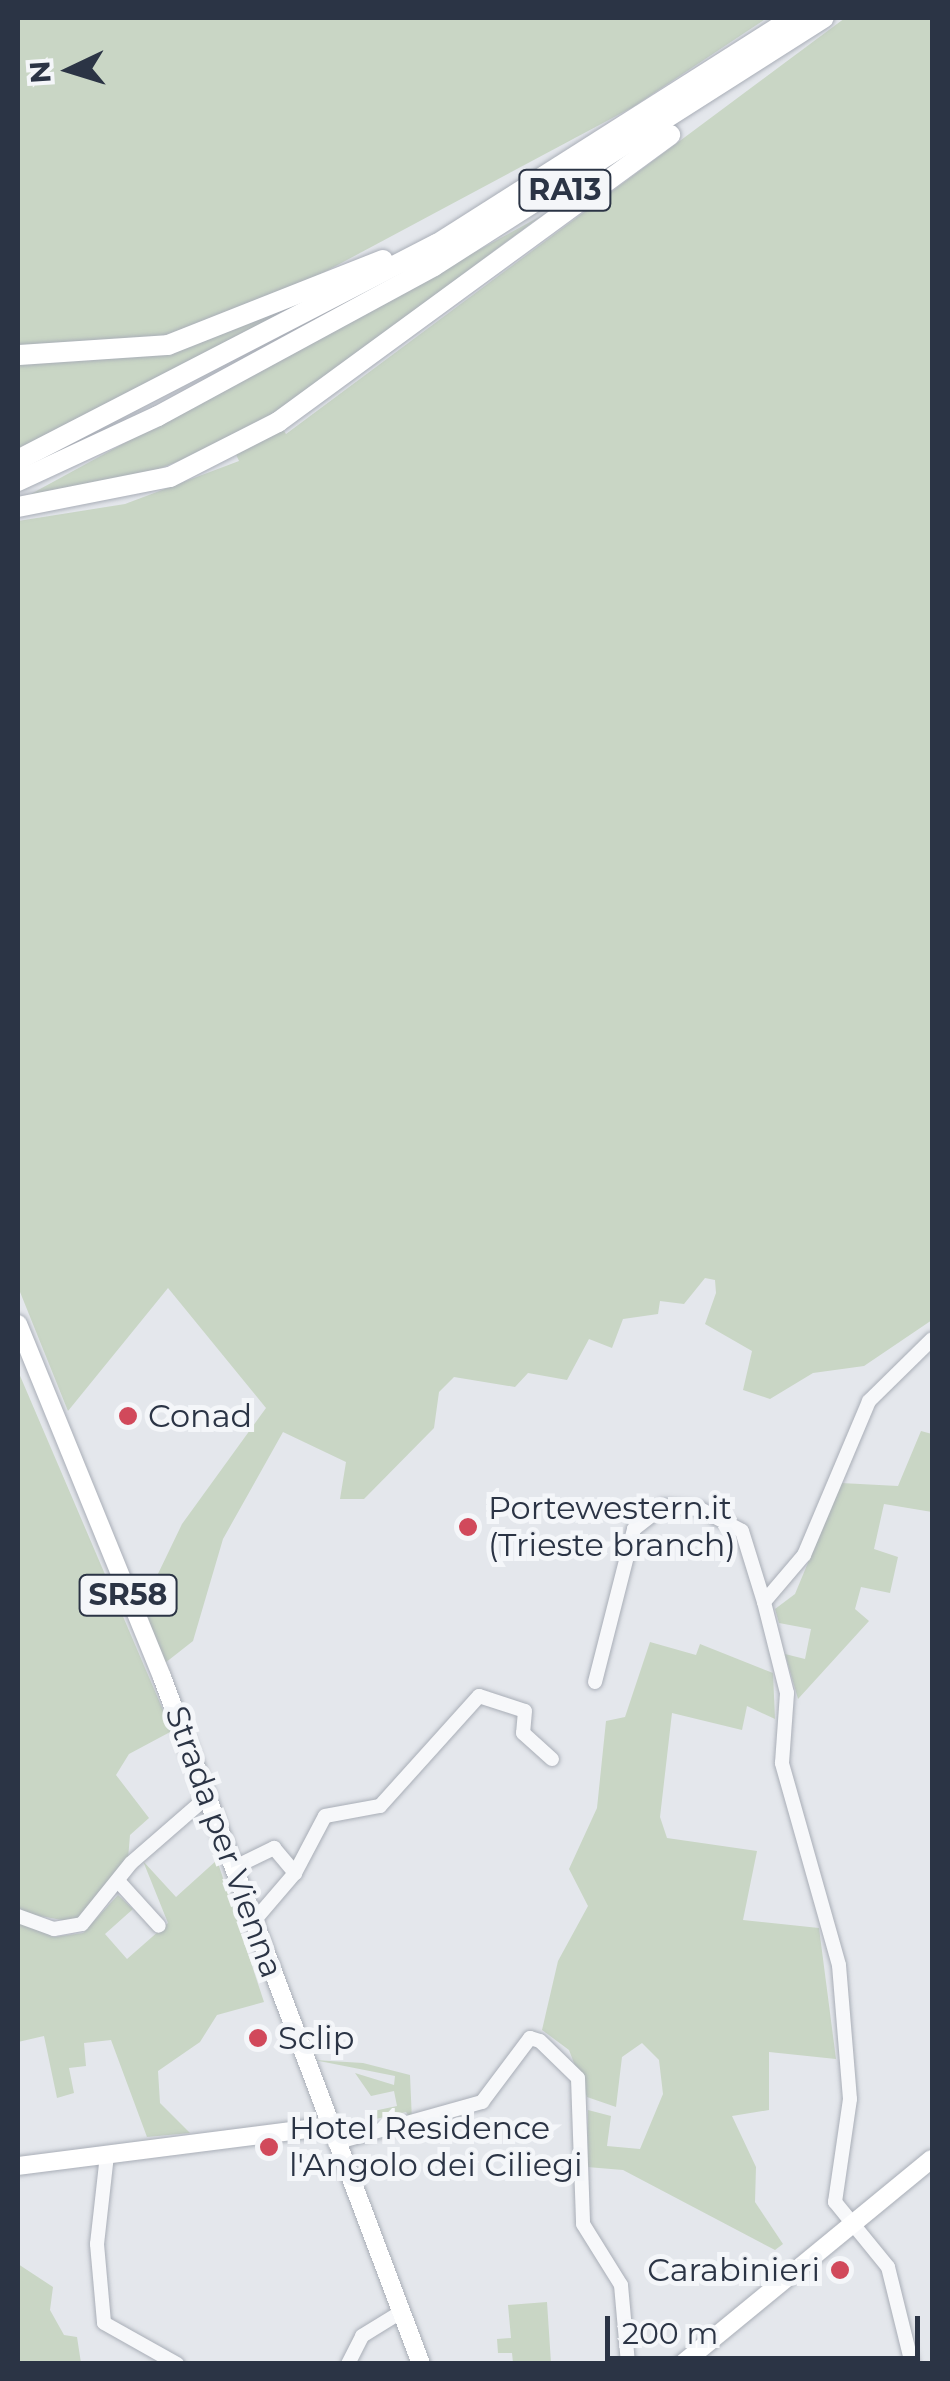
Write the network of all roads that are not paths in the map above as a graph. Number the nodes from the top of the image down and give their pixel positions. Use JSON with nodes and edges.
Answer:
{"nodes":[{"id":1,"x":793,"y":18,"type":"edge"},
{"id":2,"x":824,"y":18,"type":"edge"},
{"id":3,"x":764,"y":59,"type":"junction"},
{"id":4,"x":437,"y":244,"type":"junction"},
{"id":5,"x":290,"y":334,"type":"junction"},
{"id":6,"x":18,"y":354,"type":"edge"},
{"id":7,"x":18,"y":460,"type":"edge"},
{"id":8,"x":18,"y":480,"type":"edge"},
{"id":9,"x":18,"y":507,"type":"edge"},
{"id":10,"x":18,"y":1324,"type":"edge"},
{"id":11,"x":932,"y":1339,"type":"edge"},
{"id":12,"x":764,"y":1602,"type":"junction"},
{"id":13,"x":595,"y":1682,"type":"dead end"},
{"id":14,"x":552,"y":1759,"type":"dead end"},
{"id":15,"x":208,"y":1797,"type":"junction"},
{"id":16,"x":233,"y":1868,"type":"junction"},
{"id":17,"x":296,"y":1873,"type":"junction"},
{"id":18,"x":119,"y":1882,"type":"junction"},
{"id":19,"x":18,"y":1916,"type":"edge"},
{"id":20,"x":253,"y":1922,"type":"junction"},
{"id":21,"x":159,"y":1926,"type":"dead end"},
{"id":22,"x":332,"y":2134,"type":"junction"},
{"id":23,"x":107,"y":2155,"type":"junction"},
{"id":24,"x":932,"y":2160,"type":"edge"},
{"id":25,"x":18,"y":2166,"type":"edge"},
{"id":26,"x":854,"y":2224,"type":"junction"},
{"id":27,"x":401,"y":2312,"type":"junction"},
{"id":28,"x":177,"y":2364,"type":"edge"},
{"id":29,"x":348,"y":2364,"type":"edge"},
{"id":30,"x":421,"y":2364,"type":"edge"},
{"id":31,"x":628,"y":2364,"type":"edge"},
{"id":32,"x":682,"y":2364,"type":"edge"},
{"id":33,"x":912,"y":2364,"type":"edge"}],
"edges":[{"from":1,"to":4,"type":"highway","number":"RA13"},
{"from":2,"to":3,"type":"highway","number":"RA13"},
{"from":3,"to":5,"type":"highway","number":"RA13"},
{"from":3,"to":9,"type":"highway"},
{"from":4,"to":5,"type":"highway","number":"RA13"},
{"from":4,"to":6,"type":"highway"},
{"from":5,"to":7,"type":"highway","number":"RA13"},
{"from":5,"to":8,"type":"highway","number":"RA13"},
{"from":10,"to":15,"type":"main road","name":"Strada per Vienna","number":"SR58"},
{"from":11,"to":12,"type":"street"},
{"from":12,"to":13,"type":"street"},
{"from":12,"to":26,"type":"street"},
{"from":14,"to":17,"type":"street"},
{"from":15,"to":16,"type":"main road","name":"Strada per Vienna","number":"SR58"},
{"from":15,"to":18,"type":"street"},
{"from":16,"to":17,"type":"street"},
{"from":16,"to":20,"type":"main road","name":"Strada per Vienna","number":"SR58"},
{"from":17,"to":20,"type":"street"},
{"from":18,"to":19,"type":"street"},
{"from":18,"to":21,"type":"street"},
{"from":20,"to":22,"type":"main road","name":"Strada per Vienna","number":"SR58"},
{"from":22,"to":23,"type":"main road"},
{"from":22,"to":27,"type":"main road","name":"Strada per Vienna","number":"SR58"},
{"from":22,"to":31,"type":"street"},
{"from":23,"to":25,"type":"main road"},
{"from":23,"to":28,"type":"street"},
{"from":24,"to":26,"type":"main road"},
{"from":26,"to":32,"type":"main road"},
{"from":26,"to":33,"type":"street"},
{"from":27,"to":29,"type":"street"},
{"from":27,"to":30,"type":"main road","name":"Strada per Vienna","number":"SR58"}]}
